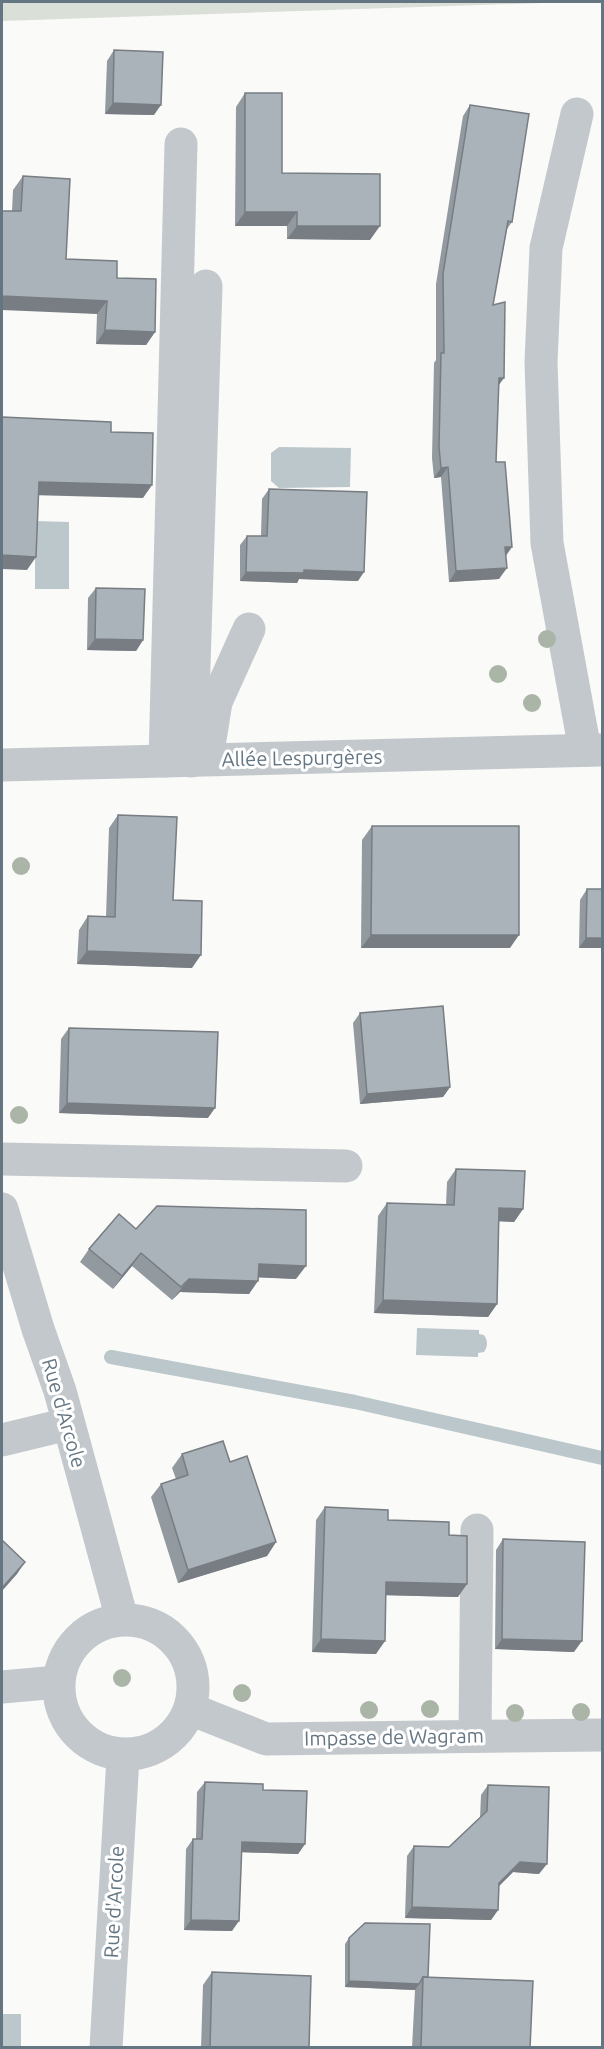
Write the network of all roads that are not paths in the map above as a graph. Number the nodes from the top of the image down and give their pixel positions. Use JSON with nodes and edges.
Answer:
{"nodes":[{"id":1,"x":577,"y":114,"type":"dead end"},
{"id":2,"x":181,"y":144,"type":"dead end"},
{"id":3,"x":206,"y":286,"type":"dead end"},
{"id":4,"x":249,"y":629,"type":"dead end"},
{"id":5,"x":594,"y":750,"type":"edge"},
{"id":6,"x":187,"y":760,"type":"junction"},
{"id":7,"x":2,"y":765,"type":"edge"},
{"id":8,"x":2,"y":1159,"type":"edge"},
{"id":9,"x":346,"y":1166,"type":"dead end"},
{"id":10,"x":2,"y":1209,"type":"edge"},
{"id":11,"x":68,"y":1424,"type":"junction"},
{"id":12,"x":2,"y":1440,"type":"edge"},
{"id":13,"x":477,"y":1530,"type":"dead end"},
{"id":14,"x":122,"y":1619,"type":"junction"},
{"id":15,"x":58,"y":1682,"type":"junction"},
{"id":16,"x":2,"y":1687,"type":"edge"},
{"id":17,"x":190,"y":1709,"type":"junction"},
{"id":18,"x":603,"y":1735,"type":"edge"},
{"id":19,"x":475,"y":1736,"type":"junction"},
{"id":20,"x":123,"y":1757,"type":"junction"},
{"id":21,"x":106,"y":2048,"type":"edge"}],
"edges":[{"from":1,"to":5,"type":"street"},
{"from":2,"to":6,"type":"street"},
{"from":3,"to":6,"type":"street"},
{"from":4,"to":6,"type":"street"},
{"from":5,"to":6,"type":"street","name":"Allée Lespurgères"},
{"from":6,"to":7,"type":"street","name":"Allée Lespurgères"},
{"from":8,"to":9,"type":"street"},
{"from":10,"to":11,"type":"street","name":"Rue d'Arcole"},
{"from":11,"to":12,"type":"street"},
{"from":11,"to":14,"type":"street","name":"Rue d'Arcole"},
{"from":13,"to":19,"type":"street"},
{"from":14,"to":15,"type":"street"},
{"from":14,"to":17,"type":"street"},
{"from":15,"to":16,"type":"street"},
{"from":15,"to":20,"type":"street"},
{"from":17,"to":19,"type":"street","name":"Impasse de Wagram"},
{"from":17,"to":20,"type":"street"},
{"from":18,"to":19,"type":"street","name":"Impasse de Wagram"},
{"from":20,"to":21,"type":"street","name":"Rue d'Arcole"}]}
